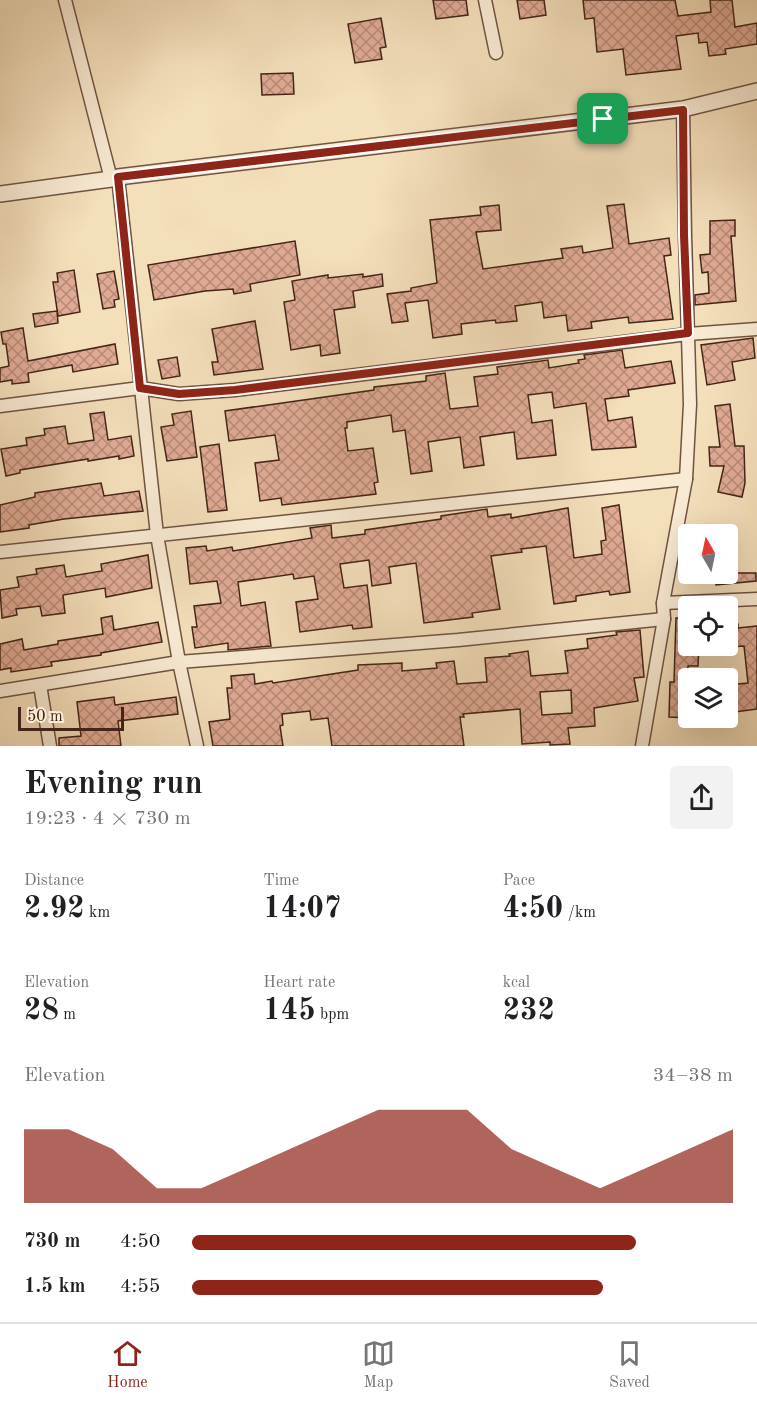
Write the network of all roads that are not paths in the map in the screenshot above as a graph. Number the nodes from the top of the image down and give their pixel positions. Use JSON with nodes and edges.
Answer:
{"nodes":[{"id":1,"x":65,"y":0,"type":"edge"},
{"id":2,"x":485,"y":0,"type":"edge"},
{"id":3,"x":496,"y":53,"type":"dead end"},
{"id":4,"x":757,"y":92,"type":"edge"},
{"id":5,"x":683,"y":110,"type":"junction"},
{"id":6,"x":114,"y":178,"type":"junction"},
{"id":7,"x":0,"y":194,"type":"edge"},
{"id":8,"x":757,"y":329,"type":"edge"},
{"id":9,"x":688,"y":333,"type":"junction"},
{"id":10,"x":140,"y":388,"type":"junction"},
{"id":11,"x":0,"y":406,"type":"edge"},
{"id":12,"x":686,"y":479,"type":"junction"},
{"id":13,"x":157,"y":535,"type":"junction"},
{"id":14,"x":0,"y":552,"type":"edge"},
{"id":15,"x":757,"y":599,"type":"edge"},
{"id":16,"x":663,"y":603,"type":"junction"},
{"id":17,"x":664,"y":619,"type":"junction"},
{"id":18,"x":178,"y":662,"type":"junction"},
{"id":19,"x":40,"y":685,"type":"junction"},
{"id":20,"x":0,"y":691,"type":"edge"},
{"id":21,"x":50,"y":746,"type":"edge"},
{"id":22,"x":197,"y":746,"type":"edge"},
{"id":23,"x":642,"y":746,"type":"edge"}],
"edges":[{"from":1,"to":6,"type":"street"},
{"from":2,"to":3,"type":"street"},
{"from":4,"to":5,"type":"street"},
{"from":5,"to":6,"type":"street"},
{"from":5,"to":9,"type":"street"},
{"from":6,"to":7,"type":"street"},
{"from":6,"to":10,"type":"street"},
{"from":8,"to":9,"type":"street"},
{"from":9,"to":10,"type":"street"},
{"from":9,"to":12,"type":"street"},
{"from":10,"to":11,"type":"street"},
{"from":10,"to":13,"type":"street"},
{"from":12,"to":13,"type":"street"},
{"from":12,"to":16,"type":"street"},
{"from":13,"to":14,"type":"street"},
{"from":13,"to":18,"type":"street"},
{"from":15,"to":16,"type":"street"},
{"from":16,"to":17,"type":"street"},
{"from":17,"to":18,"type":"street"},
{"from":17,"to":23,"type":"street"},
{"from":18,"to":19,"type":"street"},
{"from":18,"to":22,"type":"street"},
{"from":19,"to":20,"type":"street"},
{"from":19,"to":21,"type":"street"}]}
